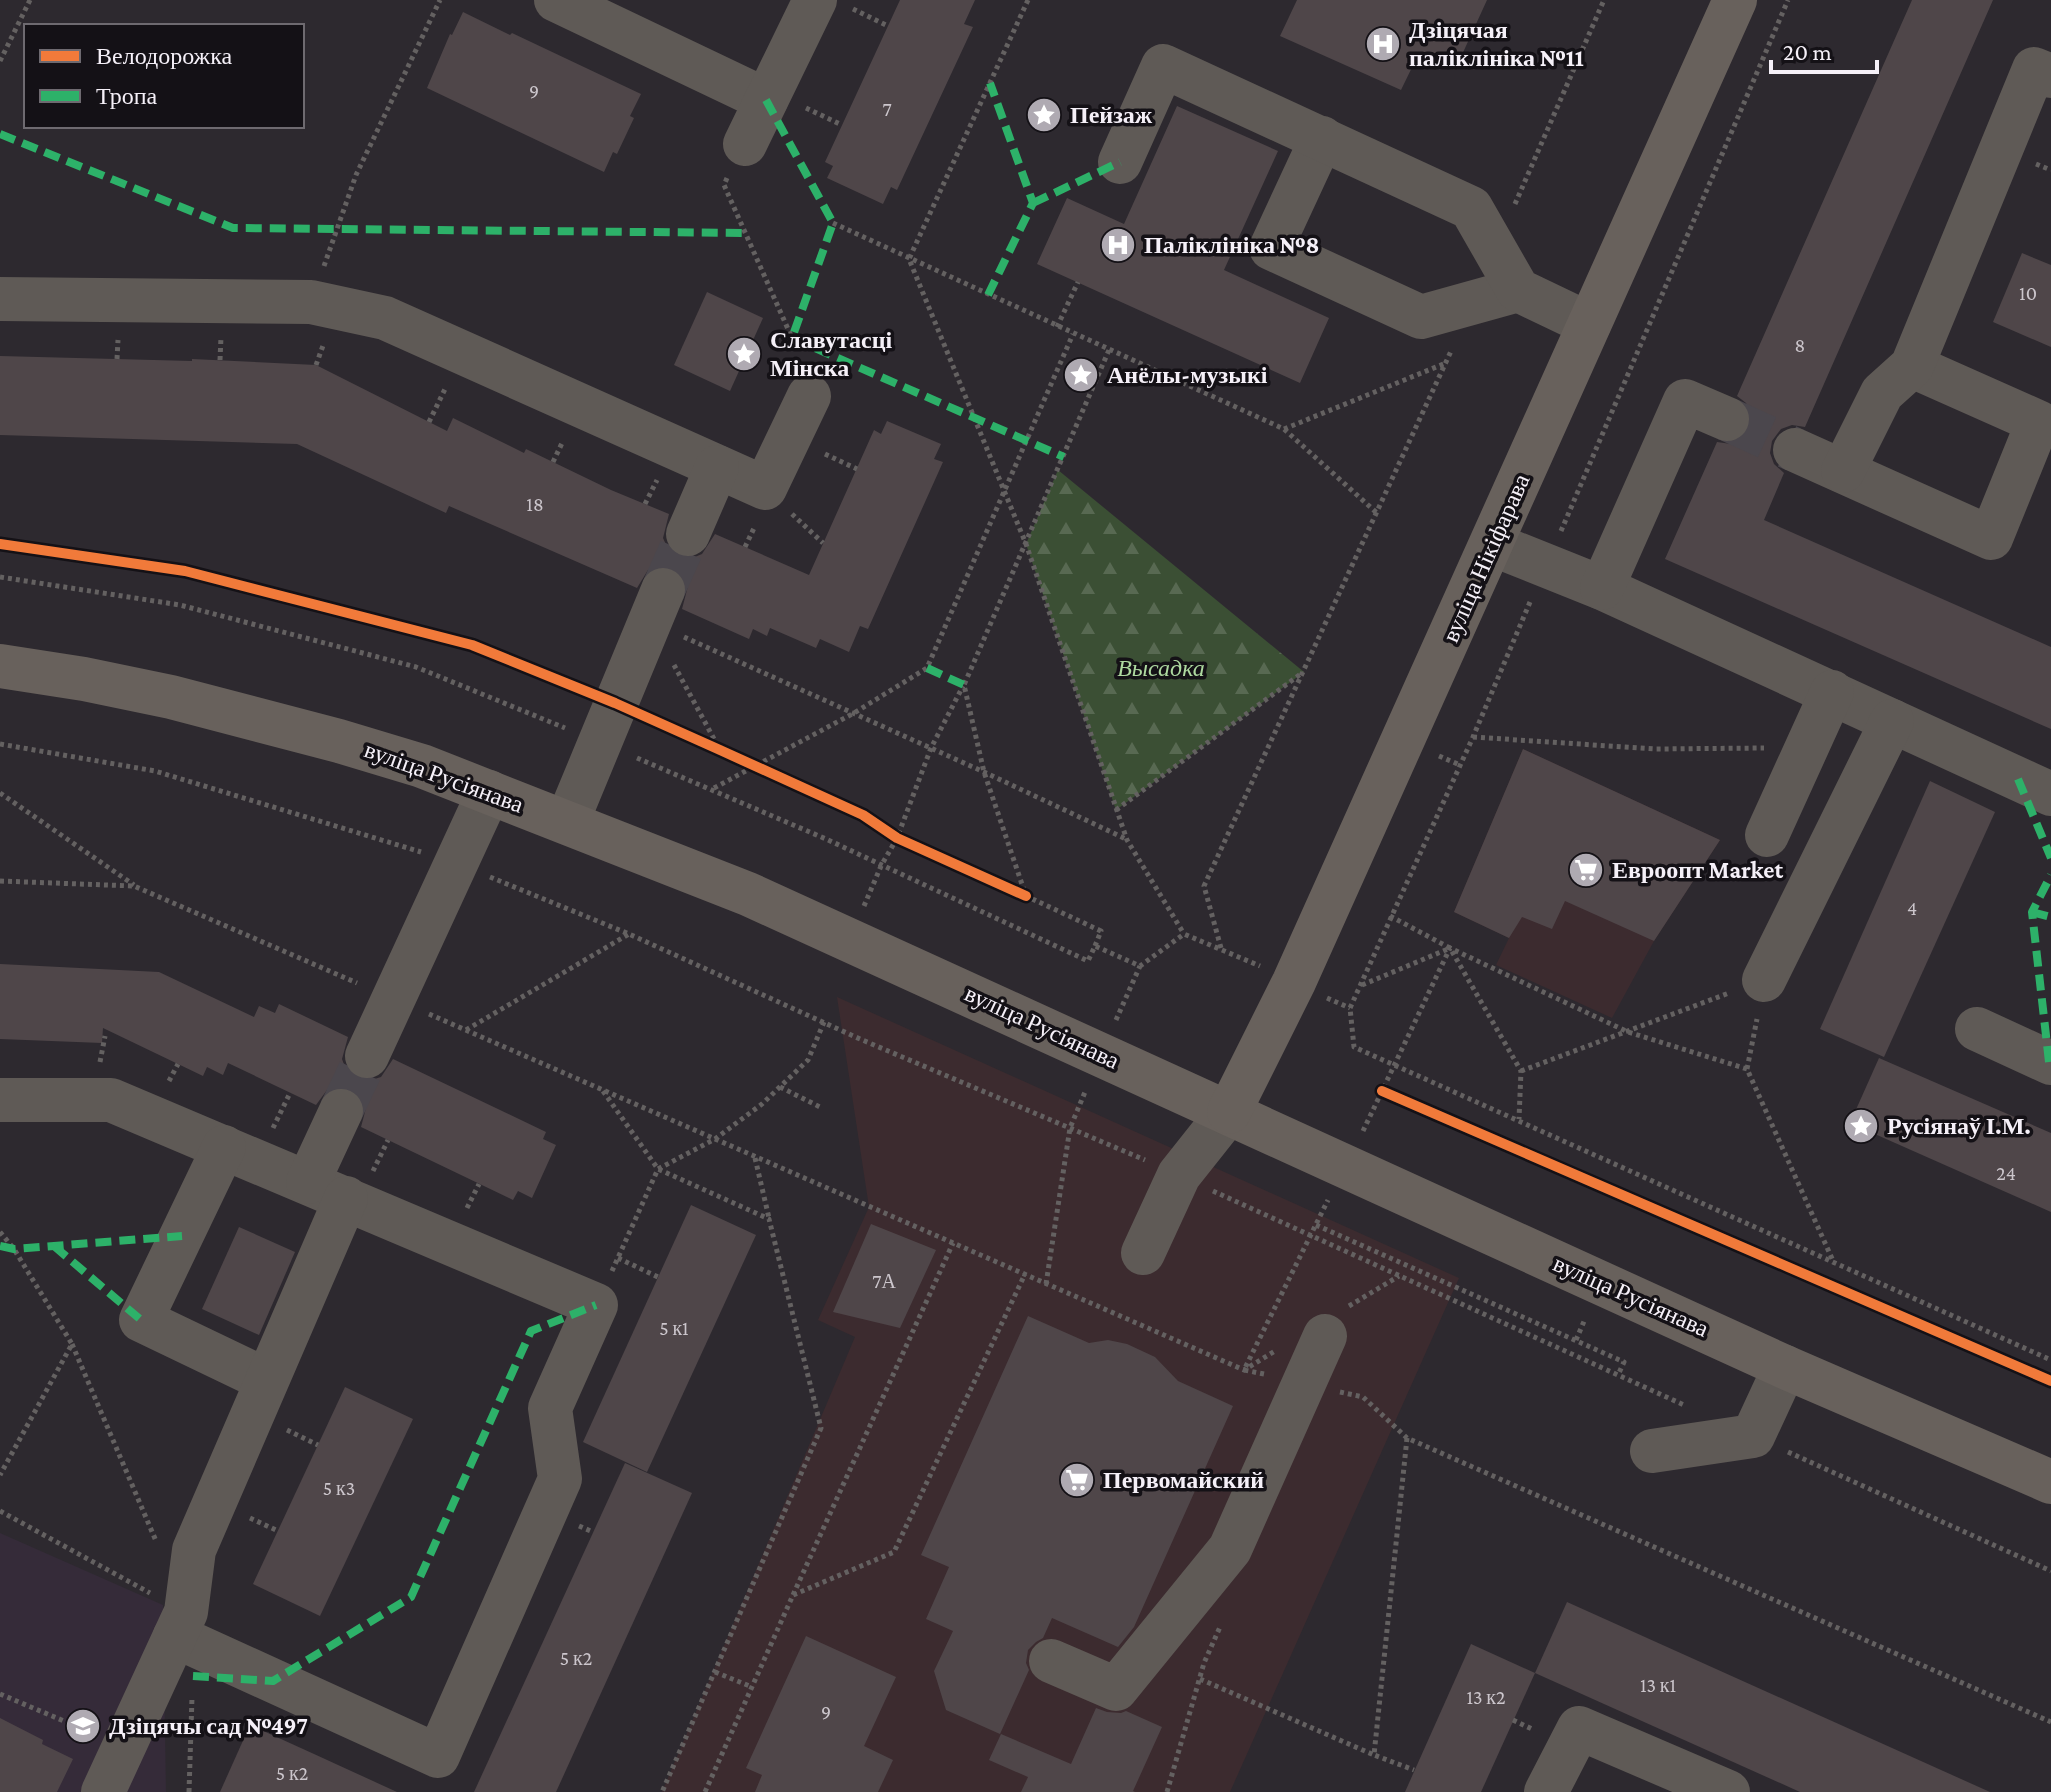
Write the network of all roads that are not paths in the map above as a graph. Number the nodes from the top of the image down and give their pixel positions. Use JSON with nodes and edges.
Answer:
{"nodes":[{"id":1,"x":556,"y":0,"type":"edge"},
{"id":2,"x":1735,"y":0,"type":"edge"},
{"id":3,"x":832,"y":3,"type":"edge"},
{"id":4,"x":2051,"y":76,"type":"edge"},
{"id":5,"x":766,"y":100,"type":"junction"},
{"id":6,"x":1322,"y":138,"type":"junction"},
{"id":7,"x":745,"y":144,"type":"road end"},
{"id":8,"x":1120,"y":162,"type":"dead end"},
{"id":9,"x":1518,"y":290,"type":"junction"},
{"id":10,"x":0,"y":299,"type":"edge"},
{"id":11,"x":1589,"y":324,"type":"junction"},
{"id":12,"x":1912,"y":366,"type":"junction"},
{"id":13,"x":809,"y":396,"type":"dead end"},
{"id":14,"x":1727,"y":419,"type":"tunnel mouth"},
{"id":15,"x":1795,"y":450,"type":"tunnel mouth"},
{"id":16,"x":717,"y":467,"type":"junction"},
{"id":17,"x":1843,"y":471,"type":"junction"},
{"id":18,"x":688,"y":534,"type":"tunnel mouth"},
{"id":19,"x":1492,"y":544,"type":"junction"},
{"id":20,"x":1602,"y":588,"type":"junction"},
{"id":21,"x":657,"y":606,"type":"tunnel mouth"},
{"id":22,"x":0,"y":666,"type":"edge"},
{"id":23,"x":1832,"y":692,"type":"junction"},
{"id":24,"x":1892,"y":721,"type":"junction"},
{"id":25,"x":489,"y":792,"type":"junction"},
{"id":26,"x":2051,"y":794,"type":"edge"},
{"id":27,"x":567,"y":822,"type":"junction"},
{"id":28,"x":1767,"y":835,"type":"dead end"},
{"id":29,"x":1764,"y":980,"type":"road end"},
{"id":30,"x":1977,"y":1029,"type":"dead end"},
{"id":31,"x":367,"y":1056,"type":"tunnel mouth"},
{"id":32,"x":2051,"y":1063,"type":"edge"},
{"id":33,"x":0,"y":1100,"type":"edge"},
{"id":34,"x":341,"y":1111,"type":"tunnel mouth"},
{"id":35,"x":1229,"y":1112,"type":"junction"},
{"id":36,"x":224,"y":1147,"type":"junction"},
{"id":37,"x":327,"y":1190,"type":"junction"},
{"id":38,"x":1143,"y":1253,"type":"dead end"},
{"id":39,"x":1315,"y":1332,"type":"road end"},
{"id":40,"x":1785,"y":1367,"type":"junction"},
{"id":41,"x":266,"y":1380,"type":"junction"},
{"id":42,"x":1652,"y":1451,"type":"dead end"},
{"id":43,"x":2051,"y":1482,"type":"edge"},
{"id":44,"x":175,"y":1636,"type":"junction"},
{"id":45,"x":1051,"y":1661,"type":"dead end"},
{"id":46,"x":103,"y":1792,"type":"edge"},
{"id":47,"x":1546,"y":1792,"type":"edge"},
{"id":48,"x":1728,"y":1792,"type":"edge"}],
"edges":[{"from":1,"to":5,"type":"lane"},
{"from":2,"to":11,"type":"main road","name":"вуліца Нікіфарава"},
{"from":3,"to":5,"type":"lane"},
{"from":4,"to":12,"type":"lane"},
{"from":5,"to":7,"type":"lane"},
{"from":6,"to":8,"type":"lane"},
{"from":6,"to":9,"type":"lane"},
{"from":6,"to":9,"type":"lane"},
{"from":9,"to":11,"type":"lane"},
{"from":10,"to":16,"type":"lane"},
{"from":11,"to":19,"type":"main road","name":"вуліца Нікіфарава"},
{"from":12,"to":17,"type":"lane"},
{"from":12,"to":17,"type":"lane"},
{"from":13,"to":16,"type":"lane"},
{"from":14,"to":20,"type":"lane"},
{"from":15,"to":17,"type":"lane"},
{"from":16,"to":18,"type":"lane"},
{"from":19,"to":20,"type":"lane"},
{"from":19,"to":35,"type":"main road","name":"вуліца Нікіфарава"},
{"from":20,"to":23,"type":"lane"},
{"from":21,"to":27,"type":"lane"},
{"from":22,"to":25,"type":"main road","name":"вуліца Русіянава"},
{"from":23,"to":24,"type":"lane"},
{"from":23,"to":28,"type":"lane"},
{"from":24,"to":26,"type":"lane"},
{"from":24,"to":29,"type":"lane"},
{"from":25,"to":27,"type":"main road","name":"вуліца Русіянава"},
{"from":25,"to":31,"type":"lane"},
{"from":27,"to":35,"type":"main road","name":"вуліца Русіянава"},
{"from":30,"to":32,"type":"lane"},
{"from":33,"to":36,"type":"lane"},
{"from":34,"to":37,"type":"lane"},
{"from":35,"to":38,"type":"lane"},
{"from":35,"to":40,"type":"main road","name":"вуліца Русіянава"},
{"from":36,"to":37,"type":"lane"},
{"from":36,"to":41,"type":"lane"},
{"from":37,"to":41,"type":"lane"},
{"from":37,"to":44,"type":"lane"},
{"from":39,"to":45,"type":"lane"},
{"from":40,"to":42,"type":"lane"},
{"from":40,"to":43,"type":"main road","name":"вуліца Русіянава"},
{"from":41,"to":44,"type":"lane"},
{"from":44,"to":46,"type":"lane"},
{"from":47,"to":48,"type":"lane"}]}
